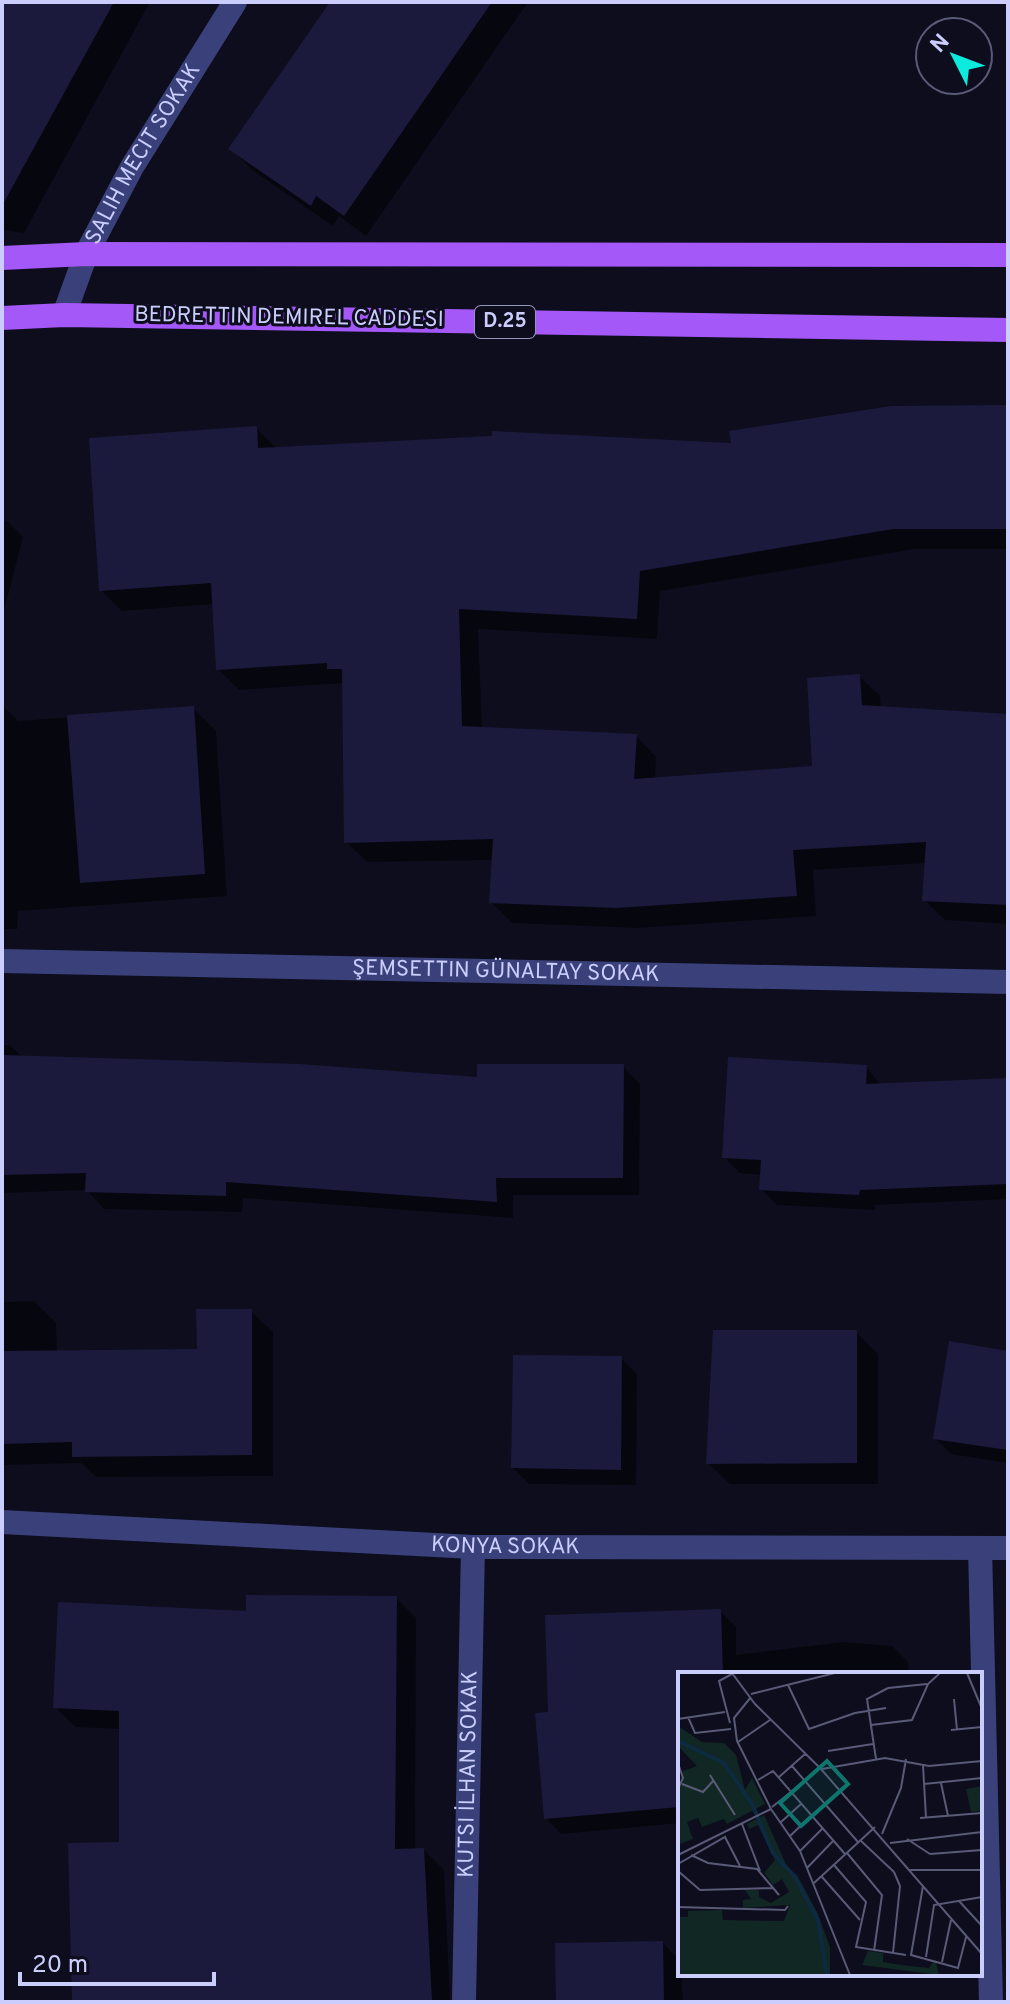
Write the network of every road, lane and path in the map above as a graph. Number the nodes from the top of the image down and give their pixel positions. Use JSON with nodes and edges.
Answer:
{"nodes":[{"id":1,"x":235,"y":2,"type":"edge"},
{"id":2,"x":86,"y":254,"type":"junction"},
{"id":3,"x":1008,"y":255,"type":"edge"},
{"id":4,"x":2,"y":258,"type":"edge"},
{"id":5,"x":64,"y":315,"type":"junction"},
{"id":6,"x":2,"y":318,"type":"edge"},
{"id":7,"x":1008,"y":330,"type":"edge"},
{"id":8,"x":2,"y":961,"type":"edge"},
{"id":9,"x":1008,"y":982,"type":"edge"},
{"id":10,"x":2,"y":1522,"type":"edge"},
{"id":11,"x":473,"y":1547,"type":"junction"},
{"id":12,"x":980,"y":1548,"type":"junction"},
{"id":13,"x":1008,"y":1548,"type":"edge"},
{"id":14,"x":464,"y":2002,"type":"edge"},
{"id":15,"x":991,"y":2002,"type":"edge"}],
"edges":[{"from":1,"to":2,"type":"street","name":"SALIH MECIT SOKAK"},
{"from":2,"to":3,"type":"main road"},
{"from":2,"to":4,"type":"main road"},
{"from":2,"to":5,"type":"street","name":"SALIH MECIT SOKAK"},
{"from":5,"to":6,"type":"main road","name":"BEDRETTIN DEMIREL CADDESI","number":"D.25"},
{"from":5,"to":7,"type":"main road","name":"BEDRETTIN DEMIREL CADDESI","number":"D.25"},
{"from":8,"to":9,"type":"street","name":"ŞEMSETTIN GÜNALTAY SOKAK"},
{"from":10,"to":11,"type":"street","name":"KONYA SOKAK"},
{"from":11,"to":12,"type":"street","name":"KONYA SOKAK"},
{"from":11,"to":14,"type":"street","name":"KUTSI İLHAN SOKAK"},
{"from":12,"to":13,"type":"street","name":"KONYA SOKAK"},
{"from":12,"to":15,"type":"street"}]}
